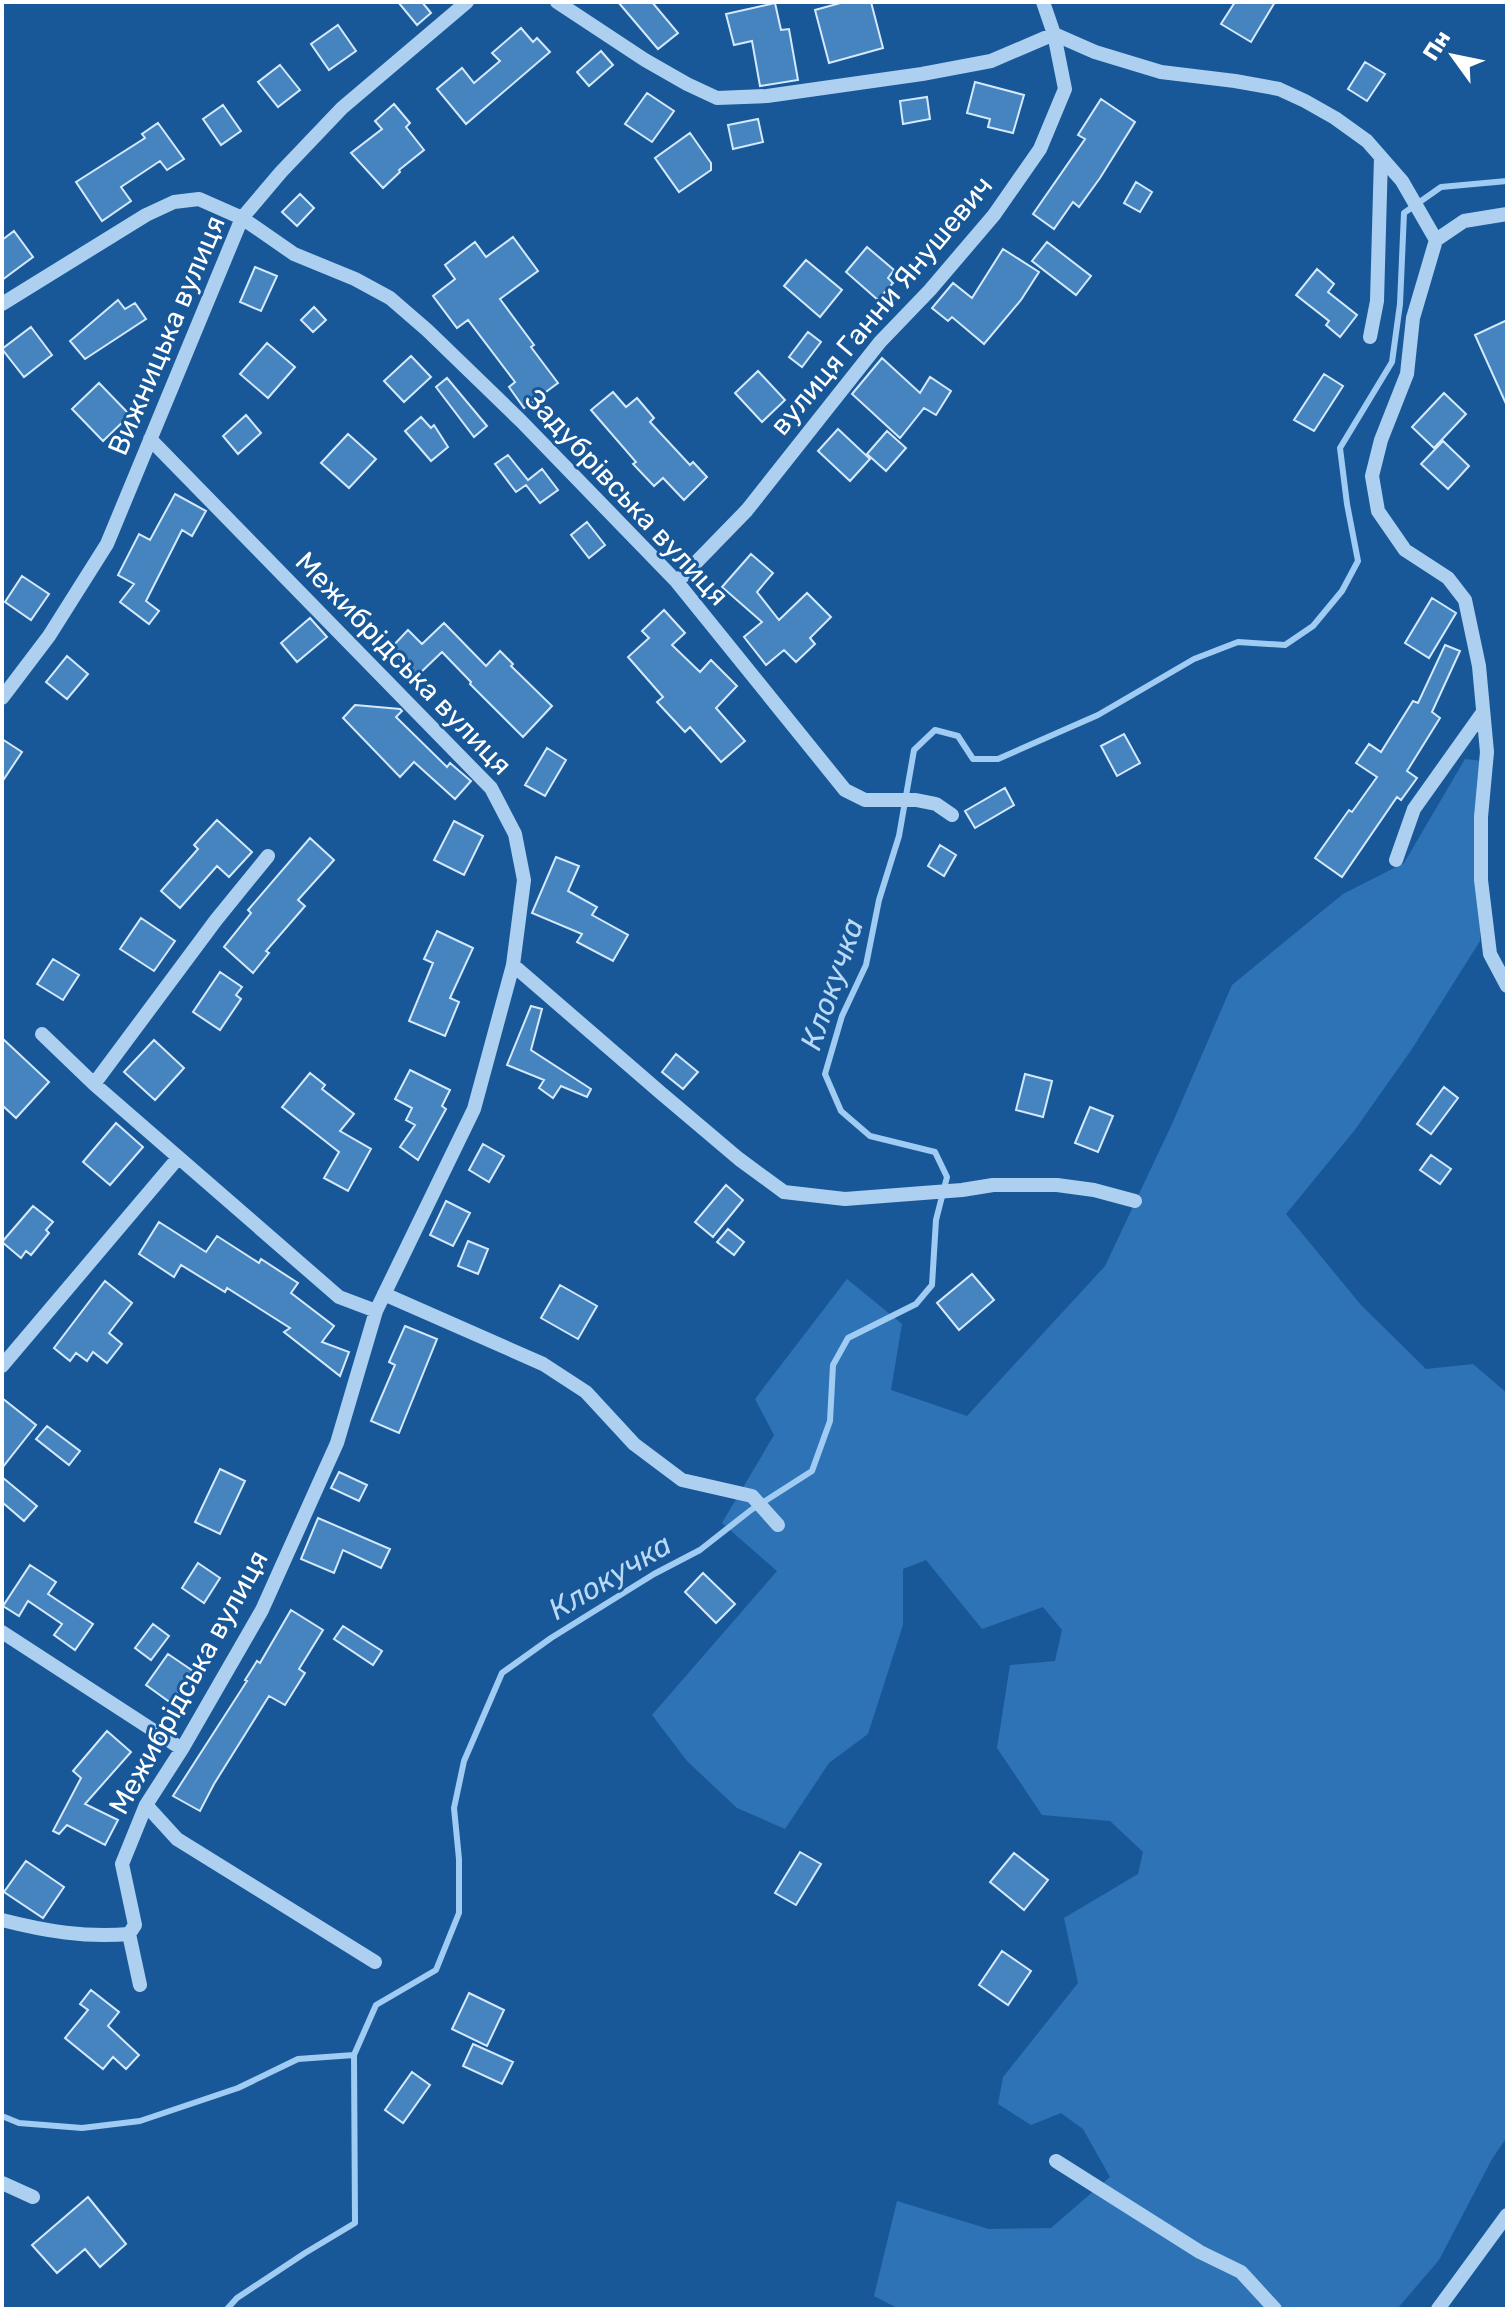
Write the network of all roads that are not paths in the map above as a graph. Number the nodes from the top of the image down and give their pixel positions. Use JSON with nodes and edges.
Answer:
{"nodes":[{"id":1,"x":467,"y":2,"type":"edge"},
{"id":2,"x":557,"y":2,"type":"edge"},
{"id":3,"x":1043,"y":2,"type":"edge"},
{"id":4,"x":1054,"y":34,"type":"junction"},
{"id":5,"x":1381,"y":157,"type":"junction"},
{"id":6,"x":1507,"y":214,"type":"edge"},
{"id":7,"x":242,"y":218,"type":"junction"},
{"id":8,"x":1436,"y":240,"type":"junction"},
{"id":9,"x":2,"y":304,"type":"edge"},
{"id":10,"x":1370,"y":337,"type":"dead end"},
{"id":11,"x":150,"y":439,"type":"junction"},
{"id":12,"x":677,"y":582,"type":"junction"},
{"id":13,"x":2,"y":698,"type":"edge"},
{"id":14,"x":1483,"y":712,"type":"junction"},
{"id":15,"x":952,"y":815,"type":"dead end"},
{"id":16,"x":268,"y":856,"type":"dead end"},
{"id":17,"x":1396,"y":860,"type":"dead end"},
{"id":18,"x":513,"y":965,"type":"junction"},
{"id":19,"x":1507,"y":986,"type":"edge"},
{"id":20,"x":42,"y":1034,"type":"dead end"},
{"id":21,"x":94,"y":1084,"type":"junction"},
{"id":22,"x":178,"y":1158,"type":"junction"},
{"id":23,"x":1135,"y":1201,"type":"dead end"},
{"id":24,"x":384,"y":1294,"type":"junction"},
{"id":25,"x":376,"y":1311,"type":"junction"},
{"id":26,"x":2,"y":1366,"type":"edge"},
{"id":27,"x":778,"y":1525,"type":"dead end"},
{"id":28,"x":2,"y":1632,"type":"edge"},
{"id":29,"x":182,"y":1749,"type":"junction"},
{"id":30,"x":146,"y":1805,"type":"junction"},
{"id":31,"x":2,"y":1920,"type":"edge"},
{"id":32,"x":129,"y":1934,"type":"junction"},
{"id":33,"x":375,"y":1962,"type":"dead end"},
{"id":34,"x":140,"y":1985,"type":"dead end"},
{"id":35,"x":1056,"y":2161,"type":"dead end"},
{"id":36,"x":2,"y":2183,"type":"edge"},
{"id":37,"x":33,"y":2197,"type":"dead end"},
{"id":38,"x":1507,"y":2215,"type":"edge"},
{"id":39,"x":1275,"y":2309,"type":"edge"},
{"id":40,"x":1438,"y":2309,"type":"edge"}],
"edges":[{"from":1,"to":7,"type":"street","name":"Вижницька вулиця"},
{"from":2,"to":4,"type":"street"},
{"from":3,"to":4,"type":"street","name":"вулиця Ганни Янушевич"},
{"from":4,"to":5,"type":"street"},
{"from":4,"to":12,"type":"street","name":"вулиця Ганни Янушевич"},
{"from":5,"to":8,"type":"street"},
{"from":5,"to":10,"type":"street"},
{"from":6,"to":8,"type":"street"},
{"from":7,"to":9,"type":"street","name":"Задубрівська вулиця"},
{"from":7,"to":11,"type":"street","name":"Вижницька вулиця"},
{"from":7,"to":12,"type":"street","name":"Задубрівська вулиця"},
{"from":8,"to":14,"type":"street"},
{"from":11,"to":13,"type":"street","name":"Вижницька вулиця"},
{"from":11,"to":18,"type":"street","name":"Межибрідська вулиця"},
{"from":12,"to":15,"type":"street","name":"Задубрівська вулиця"},
{"from":14,"to":17,"type":"street"},
{"from":14,"to":19,"type":"street"},
{"from":16,"to":21,"type":"street"},
{"from":18,"to":23,"type":"street"},
{"from":18,"to":24,"type":"street","name":"Межибрідська вулиця"},
{"from":20,"to":21,"type":"street"},
{"from":21,"to":22,"type":"street"},
{"from":22,"to":25,"type":"street"},
{"from":22,"to":26,"type":"street"},
{"from":24,"to":25,"type":"street","name":"Межибрідська вулиця"},
{"from":24,"to":27,"type":"street"},
{"from":25,"to":29,"type":"street","name":"Межибрідська вулиця"},
{"from":28,"to":29,"type":"street"},
{"from":29,"to":30,"type":"street","name":"Межибрідська вулиця"},
{"from":30,"to":32,"type":"street","name":"Межибрідська вулиця"},
{"from":30,"to":33,"type":"street"},
{"from":31,"to":32,"type":"street"},
{"from":32,"to":34,"type":"street","name":"Межибрідська вулиця"},
{"from":35,"to":39,"type":"street"},
{"from":36,"to":37,"type":"street"},
{"from":38,"to":40,"type":"street"}]}
